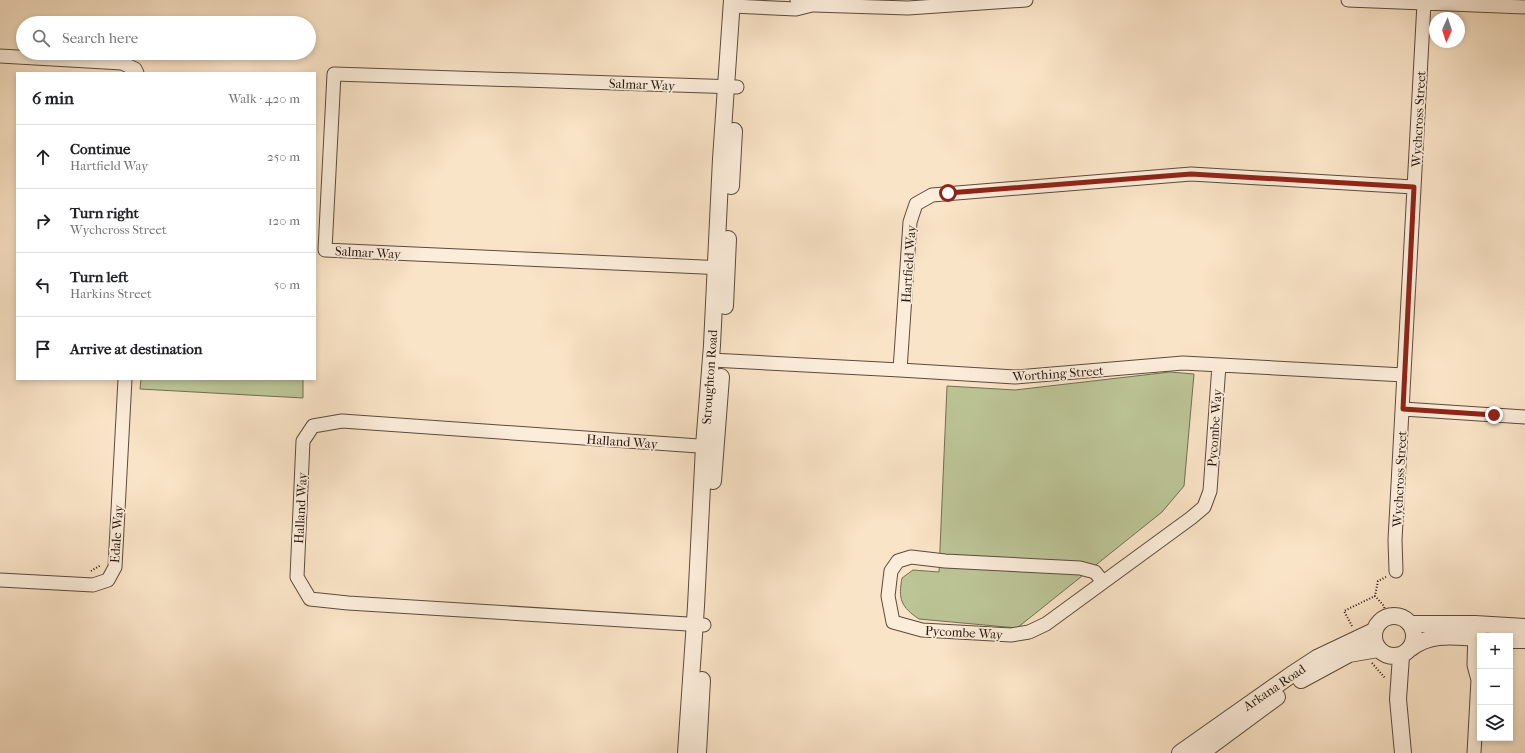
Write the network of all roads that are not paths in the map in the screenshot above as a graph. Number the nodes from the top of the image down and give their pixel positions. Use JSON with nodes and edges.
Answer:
{"nodes":[{"id":1,"x":797,"y":0,"type":"edge"},
{"id":2,"x":1026,"y":0,"type":"edge"},
{"id":3,"x":1348,"y":0,"type":"edge"},
{"id":4,"x":1371,"y":1,"type":"edge"},
{"id":5,"x":737,"y":3,"type":"edge"},
{"id":6,"x":935,"y":3,"type":"edge"},
{"id":7,"x":1424,"y":3,"type":"junction"},
{"id":8,"x":814,"y":5,"type":"junction"},
{"id":9,"x":1525,"y":7,"type":"edge"},
{"id":10,"x":0,"y":56,"type":"edge"},
{"id":11,"x":16,"y":57,"type":"edge"},
{"id":12,"x":70,"y":60,"type":"edge"},
{"id":13,"x":137,"y":72,"type":"edge"},
{"id":14,"x":732,"y":87,"type":"junction"},
{"id":15,"x":1414,"y":187,"type":"junction"},
{"id":16,"x":721,"y":268,"type":"junction"},
{"id":17,"x":716,"y":361,"type":"junction"},
{"id":18,"x":1219,"y":365,"type":"junction"},
{"id":19,"x":900,"y":370,"type":"junction"},
{"id":20,"x":1404,"y":375,"type":"junction"},
{"id":21,"x":125,"y":380,"type":"edge"},
{"id":22,"x":1403,"y":409,"type":"junction"},
{"id":23,"x":1525,"y":417,"type":"edge"},
{"id":24,"x":710,"y":447,"type":"junction"},
{"id":25,"x":1396,"y":571,"type":"road end"},
{"id":26,"x":0,"y":580,"type":"edge"},
{"id":27,"x":1103,"y":582,"type":"junction"},
{"id":28,"x":1411,"y":624,"type":"junction"},
{"id":29,"x":699,"y":625,"type":"junction"},
{"id":30,"x":1525,"y":627,"type":"edge"},
{"id":31,"x":1374,"y":631,"type":"junction"},
{"id":32,"x":1481,"y":632,"type":"edge"},
{"id":33,"x":1513,"y":640,"type":"edge"},
{"id":34,"x":1525,"y":640,"type":"edge"},
{"id":35,"x":1381,"y":652,"type":"junction"},
{"id":36,"x":1406,"y":652,"type":"junction"},
{"id":37,"x":1477,"y":673,"type":"edge"},
{"id":38,"x":1398,"y":699,"type":"junction"},
{"id":39,"x":1477,"y":705,"type":"edge"},
{"id":40,"x":686,"y":753,"type":"edge"},
{"id":41,"x":698,"y":753,"type":"edge"},
{"id":42,"x":1180,"y":753,"type":"edge"},
{"id":43,"x":1201,"y":753,"type":"edge"},
{"id":44,"x":1403,"y":753,"type":"edge"},
{"id":45,"x":1474,"y":753,"type":"edge"}],
"edges":[{"from":1,"to":8,"type":"street"},
{"from":2,"to":6,"type":"street"},
{"from":3,"to":4,"type":"street"},
{"from":4,"to":7,"type":"street"},
{"from":5,"to":8,"type":"street"},
{"from":5,"to":14,"type":"street","name":"Stroughton Road"},
{"from":6,"to":8,"type":"street"},
{"from":7,"to":9,"type":"street"},
{"from":7,"to":15,"type":"street","name":"Wychcross Street"},
{"from":10,"to":11,"type":"street"},
{"from":12,"to":13,"type":"street"},
{"from":14,"to":16,"type":"street","name":"Stroughton Road"},
{"from":14,"to":16,"type":"street","name":"Salmar Way"},
{"from":15,"to":19,"type":"street","name":"Hartfield Way"},
{"from":15,"to":20,"type":"street","name":"Wychcross Street"},
{"from":16,"to":17,"type":"street","name":"Stroughton Road"},
{"from":17,"to":19,"type":"street","name":"Worthing Street"},
{"from":17,"to":24,"type":"street","name":"Stroughton Road"},
{"from":18,"to":19,"type":"street","name":"Worthing Street"},
{"from":18,"to":20,"type":"street","name":"Worthing Street"},
{"from":18,"to":27,"type":"street","name":"Pycombe Way"},
{"from":20,"to":22,"type":"street","name":"Wychcross Street"},
{"from":21,"to":26,"type":"street","name":"Edale Way"},
{"from":22,"to":23,"type":"street"},
{"from":22,"to":25,"type":"street","name":"Wychcross Street"},
{"from":24,"to":29,"type":"street","name":"Stroughton Road"},
{"from":24,"to":29,"type":"street","name":"Halland Way"},
{"from":27,"to":27,"type":"street","name":"Pycombe Way"},
{"from":28,"to":31,"type":"street"},
{"from":28,"to":32,"type":"street"},
{"from":28,"to":36,"type":"street"},
{"from":29,"to":40,"type":"street","name":"Stroughton Road"},
{"from":29,"to":41,"type":"street","name":"Stroughton Road"},
{"from":30,"to":32,"type":"street"},
{"from":31,"to":35,"type":"street"},
{"from":31,"to":42,"type":"street","name":"Arkana Road"},
{"from":32,"to":36,"type":"street"},
{"from":32,"to":37,"type":"street"},
{"from":33,"to":34,"type":"street"},
{"from":35,"to":36,"type":"street"},
{"from":35,"to":38,"type":"street"},
{"from":35,"to":43,"type":"street","name":"Arkana Road"},
{"from":36,"to":38,"type":"street"},
{"from":38,"to":44,"type":"street"},
{"from":39,"to":45,"type":"street"}]}
